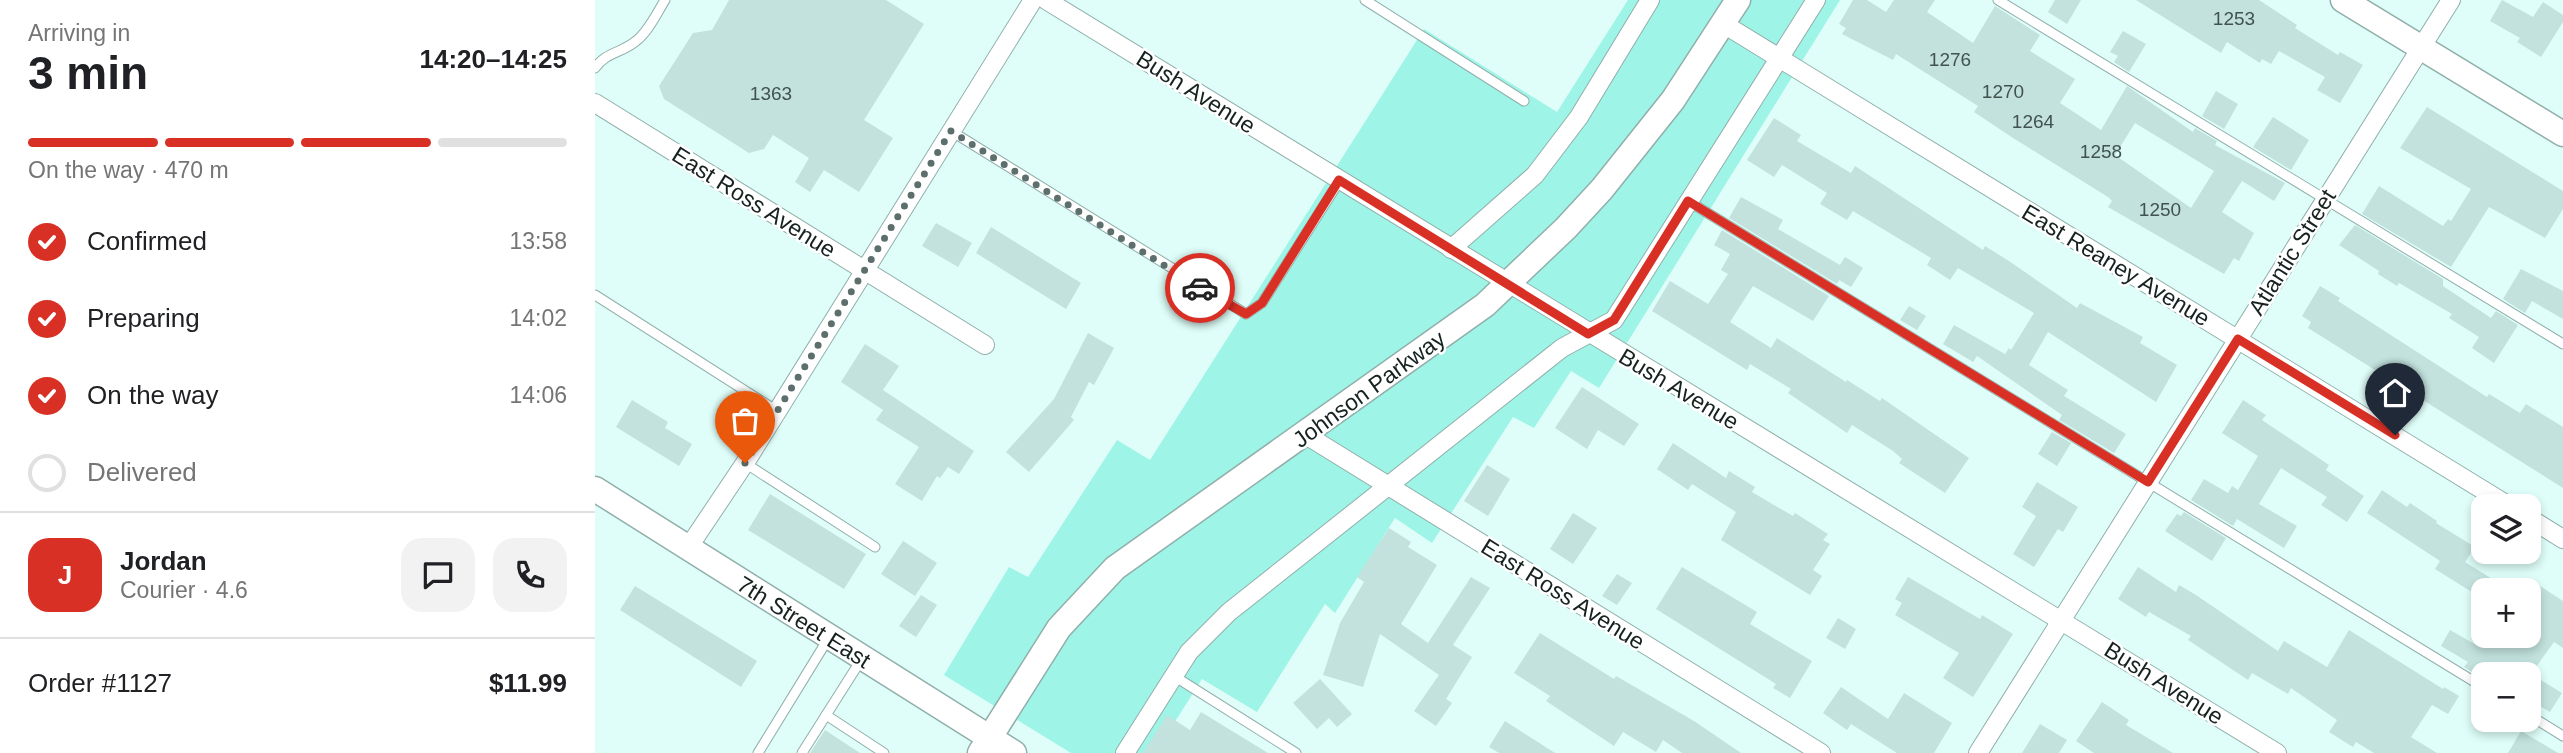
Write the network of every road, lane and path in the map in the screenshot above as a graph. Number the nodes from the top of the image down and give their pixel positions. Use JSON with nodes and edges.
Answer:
{"nodes":[{"id":1,"x":665,"y":0,"type":"edge"},
{"id":2,"x":1033,"y":0,"type":"edge"},
{"id":3,"x":1046,"y":0,"type":"edge"},
{"id":4,"x":1365,"y":0,"type":"edge"},
{"id":5,"x":1650,"y":0,"type":"edge"},
{"id":6,"x":1738,"y":0,"type":"edge"},
{"id":7,"x":1816,"y":0,"type":"edge"},
{"id":8,"x":1999,"y":0,"type":"edge"},
{"id":9,"x":2343,"y":0,"type":"edge"},
{"id":10,"x":2451,"y":0,"type":"edge"},
{"id":11,"x":1722,"y":23,"type":"junction"},
{"id":12,"x":2421,"y":46,"type":"junction"},
{"id":13,"x":1778,"y":60,"type":"junction"},
{"id":14,"x":595,"y":68,"type":"edge"},
{"id":15,"x":1524,"y":100,"type":"dead end"},
{"id":16,"x":595,"y":103,"type":"edge"},
{"id":17,"x":951,"y":131,"type":"junction"},
{"id":18,"x":2563,"y":134,"type":"edge"},
{"id":19,"x":1339,"y":180,"type":"junction"},
{"id":20,"x":2325,"y":199,"type":"junction"},
{"id":21,"x":1688,"y":201,"type":"junction"},
{"id":22,"x":1451,"y":249,"type":"junction"},
{"id":23,"x":864,"y":271,"type":"junction"},
{"id":24,"x":1507,"y":284,"type":"junction"},
{"id":25,"x":595,"y":295,"type":"edge"},
{"id":26,"x":1588,"y":334,"type":"junction"},
{"id":27,"x":2238,"y":339,"type":"junction"},
{"id":28,"x":2563,"y":344,"type":"edge"},
{"id":29,"x":985,"y":345,"type":"dead end"},
{"id":30,"x":777,"y":411,"type":"junction"},
{"id":31,"x":1306,"y":435,"type":"junction"},
{"id":32,"x":745,"y":463,"type":"junction"},
{"id":33,"x":2148,"y":482,"type":"junction"},
{"id":34,"x":1386,"y":485,"type":"junction"},
{"id":35,"x":595,"y":489,"type":"edge"},
{"id":36,"x":2490,"y":494,"type":"edge"},
{"id":37,"x":2541,"y":525,"type":"edge"},
{"id":38,"x":2563,"y":539,"type":"edge"},
{"id":39,"x":875,"y":547,"type":"dead end"},
{"id":40,"x":688,"y":548,"type":"junction"},
{"id":41,"x":2061,"y":620,"type":"junction"},
{"id":42,"x":829,"y":638,"type":"junction"},
{"id":43,"x":862,"y":659,"type":"junction"},
{"id":44,"x":1174,"y":676,"type":"junction"},
{"id":45,"x":2471,"y":680,"type":"edge"},
{"id":46,"x":826,"y":715,"type":"junction"},
{"id":47,"x":2541,"y":722,"type":"edge"},
{"id":48,"x":2563,"y":736,"type":"edge"},
{"id":49,"x":984,"y":746,"type":"edge"},
{"id":50,"x":758,"y":753,"type":"edge"},
{"id":51,"x":802,"y":753,"type":"edge"},
{"id":52,"x":884,"y":753,"type":"edge"},
{"id":53,"x":1014,"y":753,"type":"edge"},
{"id":54,"x":1125,"y":753,"type":"edge"},
{"id":55,"x":1296,"y":753,"type":"edge"},
{"id":56,"x":1821,"y":753,"type":"edge"},
{"id":57,"x":1978,"y":753,"type":"edge"},
{"id":58,"x":2277,"y":753,"type":"edge"}],
"edges":[{"from":1,"to":14,"type":"lane"},
{"from":2,"to":17,"type":"street"},
{"from":3,"to":19,"type":"street","name":"Bush Avenue"},
{"from":4,"to":15,"type":"lane"},
{"from":5,"to":22,"type":"street"},
{"from":6,"to":11,"type":"street","name":"Johnson Parkway"},
{"from":7,"to":13,"type":"street"},
{"from":8,"to":20,"type":"lane"},
{"from":9,"to":12,"type":"street"},
{"from":10,"to":12,"type":"street","name":"Atlantic Street"},
{"from":11,"to":13,"type":"street","name":"East Reaney Avenue"},
{"from":11,"to":24,"type":"street","name":"Johnson Parkway"},
{"from":12,"to":18,"type":"street"},
{"from":12,"to":20,"type":"street","name":"Atlantic Street"},
{"from":13,"to":21,"type":"street"},
{"from":13,"to":27,"type":"street","name":"East Reaney Avenue"},
{"from":16,"to":23,"type":"street","name":"East Ross Avenue"},
{"from":17,"to":19,"type":"lane"},
{"from":17,"to":23,"type":"street"},
{"from":19,"to":22,"type":"street","name":"Bush Avenue"},
{"from":20,"to":27,"type":"street","name":"Atlantic Street"},
{"from":20,"to":28,"type":"lane"},
{"from":21,"to":26,"type":"street"},
{"from":21,"to":33,"type":"lane"},
{"from":22,"to":24,"type":"street","name":"Bush Avenue"},
{"from":23,"to":29,"type":"street","name":"East Ross Avenue"},
{"from":23,"to":30,"type":"street"},
{"from":24,"to":26,"type":"street","name":"Bush Avenue"},
{"from":24,"to":31,"type":"street","name":"Johnson Parkway"},
{"from":25,"to":30,"type":"lane"},
{"from":26,"to":34,"type":"street"},
{"from":26,"to":41,"type":"street","name":"Bush Avenue"},
{"from":27,"to":33,"type":"street","name":"Atlantic Street"},
{"from":27,"to":36,"type":"street","name":"East Reaney Avenue"},
{"from":30,"to":32,"type":"street"},
{"from":31,"to":34,"type":"street","name":"East Ross Avenue"},
{"from":31,"to":49,"type":"street","name":"Johnson Parkway"},
{"from":32,"to":39,"type":"lane"},
{"from":32,"to":40,"type":"street"},
{"from":33,"to":41,"type":"street","name":"Atlantic Street"},
{"from":33,"to":45,"type":"lane"},
{"from":34,"to":44,"type":"street"},
{"from":34,"to":56,"type":"street","name":"East Ross Avenue"},
{"from":35,"to":40,"type":"street","name":"7th Street East"},
{"from":37,"to":38,"type":"street"},
{"from":40,"to":42,"type":"street","name":"7th Street East"},
{"from":41,"to":57,"type":"street","name":"Atlantic Street"},
{"from":41,"to":58,"type":"street","name":"Bush Avenue"},
{"from":42,"to":43,"type":"street","name":"7th Street East"},
{"from":42,"to":50,"type":"lane"},
{"from":43,"to":46,"type":"lane"},
{"from":43,"to":49,"type":"street","name":"7th Street East"},
{"from":44,"to":54,"type":"street"},
{"from":44,"to":55,"type":"lane"},
{"from":46,"to":51,"type":"lane"},
{"from":46,"to":52,"type":"lane"},
{"from":47,"to":48,"type":"lane"},
{"from":49,"to":53,"type":"street","name":"7th Street East"}]}
